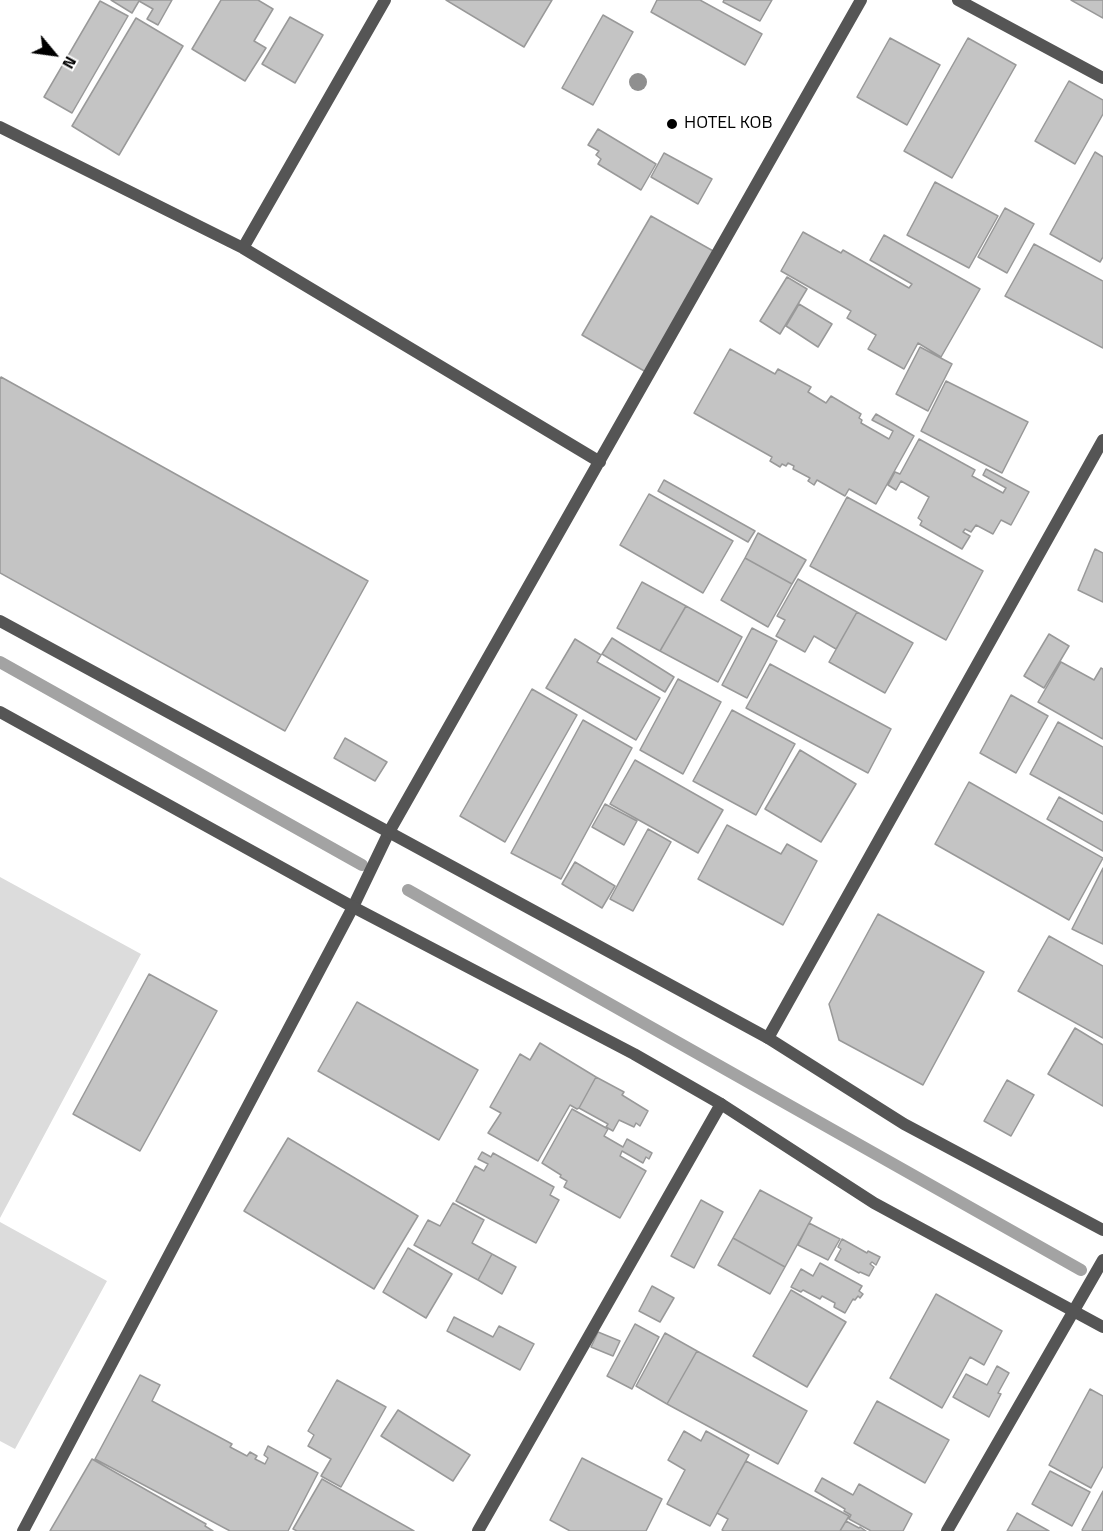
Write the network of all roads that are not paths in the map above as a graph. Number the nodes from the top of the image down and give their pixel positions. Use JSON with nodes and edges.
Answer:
{"nodes":[{"id":1,"x":385,"y":0,"type":"edge"},
{"id":2,"x":861,"y":0,"type":"edge"},
{"id":3,"x":958,"y":0,"type":"edge"},
{"id":4,"x":1103,"y":78,"type":"edge"},
{"id":5,"x":0,"y":127,"type":"edge"},
{"id":6,"x":243,"y":248,"type":"junction"},
{"id":7,"x":1103,"y":440,"type":"edge"},
{"id":8,"x":600,"y":462,"type":"junction"},
{"id":9,"x":0,"y":621,"type":"edge"},
{"id":10,"x":0,"y":712,"type":"edge"},
{"id":11,"x":389,"y":832,"type":"junction"},
{"id":12,"x":353,"y":907,"type":"junction"},
{"id":13,"x":768,"y":1038,"type":"junction"},
{"id":14,"x":721,"y":1104,"type":"junction"},
{"id":15,"x":1103,"y":1230,"type":"edge"},
{"id":16,"x":1103,"y":1260,"type":"edge"},
{"id":17,"x":1074,"y":1311,"type":"junction"},
{"id":18,"x":1103,"y":1327,"type":"edge"},
{"id":19,"x":23,"y":1531,"type":"edge"},
{"id":20,"x":478,"y":1531,"type":"edge"},
{"id":21,"x":948,"y":1531,"type":"edge"}],
"edges":[{"from":1,"to":6,"type":"street"},
{"from":2,"to":8,"type":"street"},
{"from":3,"to":4,"type":"street"},
{"from":5,"to":6,"type":"street"},
{"from":6,"to":8,"type":"street"},
{"from":7,"to":13,"type":"street"},
{"from":8,"to":11,"type":"street"},
{"from":9,"to":11,"type":"street"},
{"from":10,"to":12,"type":"street"},
{"from":11,"to":12,"type":"street"},
{"from":11,"to":13,"type":"street"},
{"from":12,"to":14,"type":"street"},
{"from":12,"to":19,"type":"street"},
{"from":13,"to":15,"type":"street"},
{"from":14,"to":17,"type":"street"},
{"from":14,"to":20,"type":"street"},
{"from":16,"to":17,"type":"street"},
{"from":17,"to":18,"type":"street"},
{"from":17,"to":21,"type":"street"}]}
